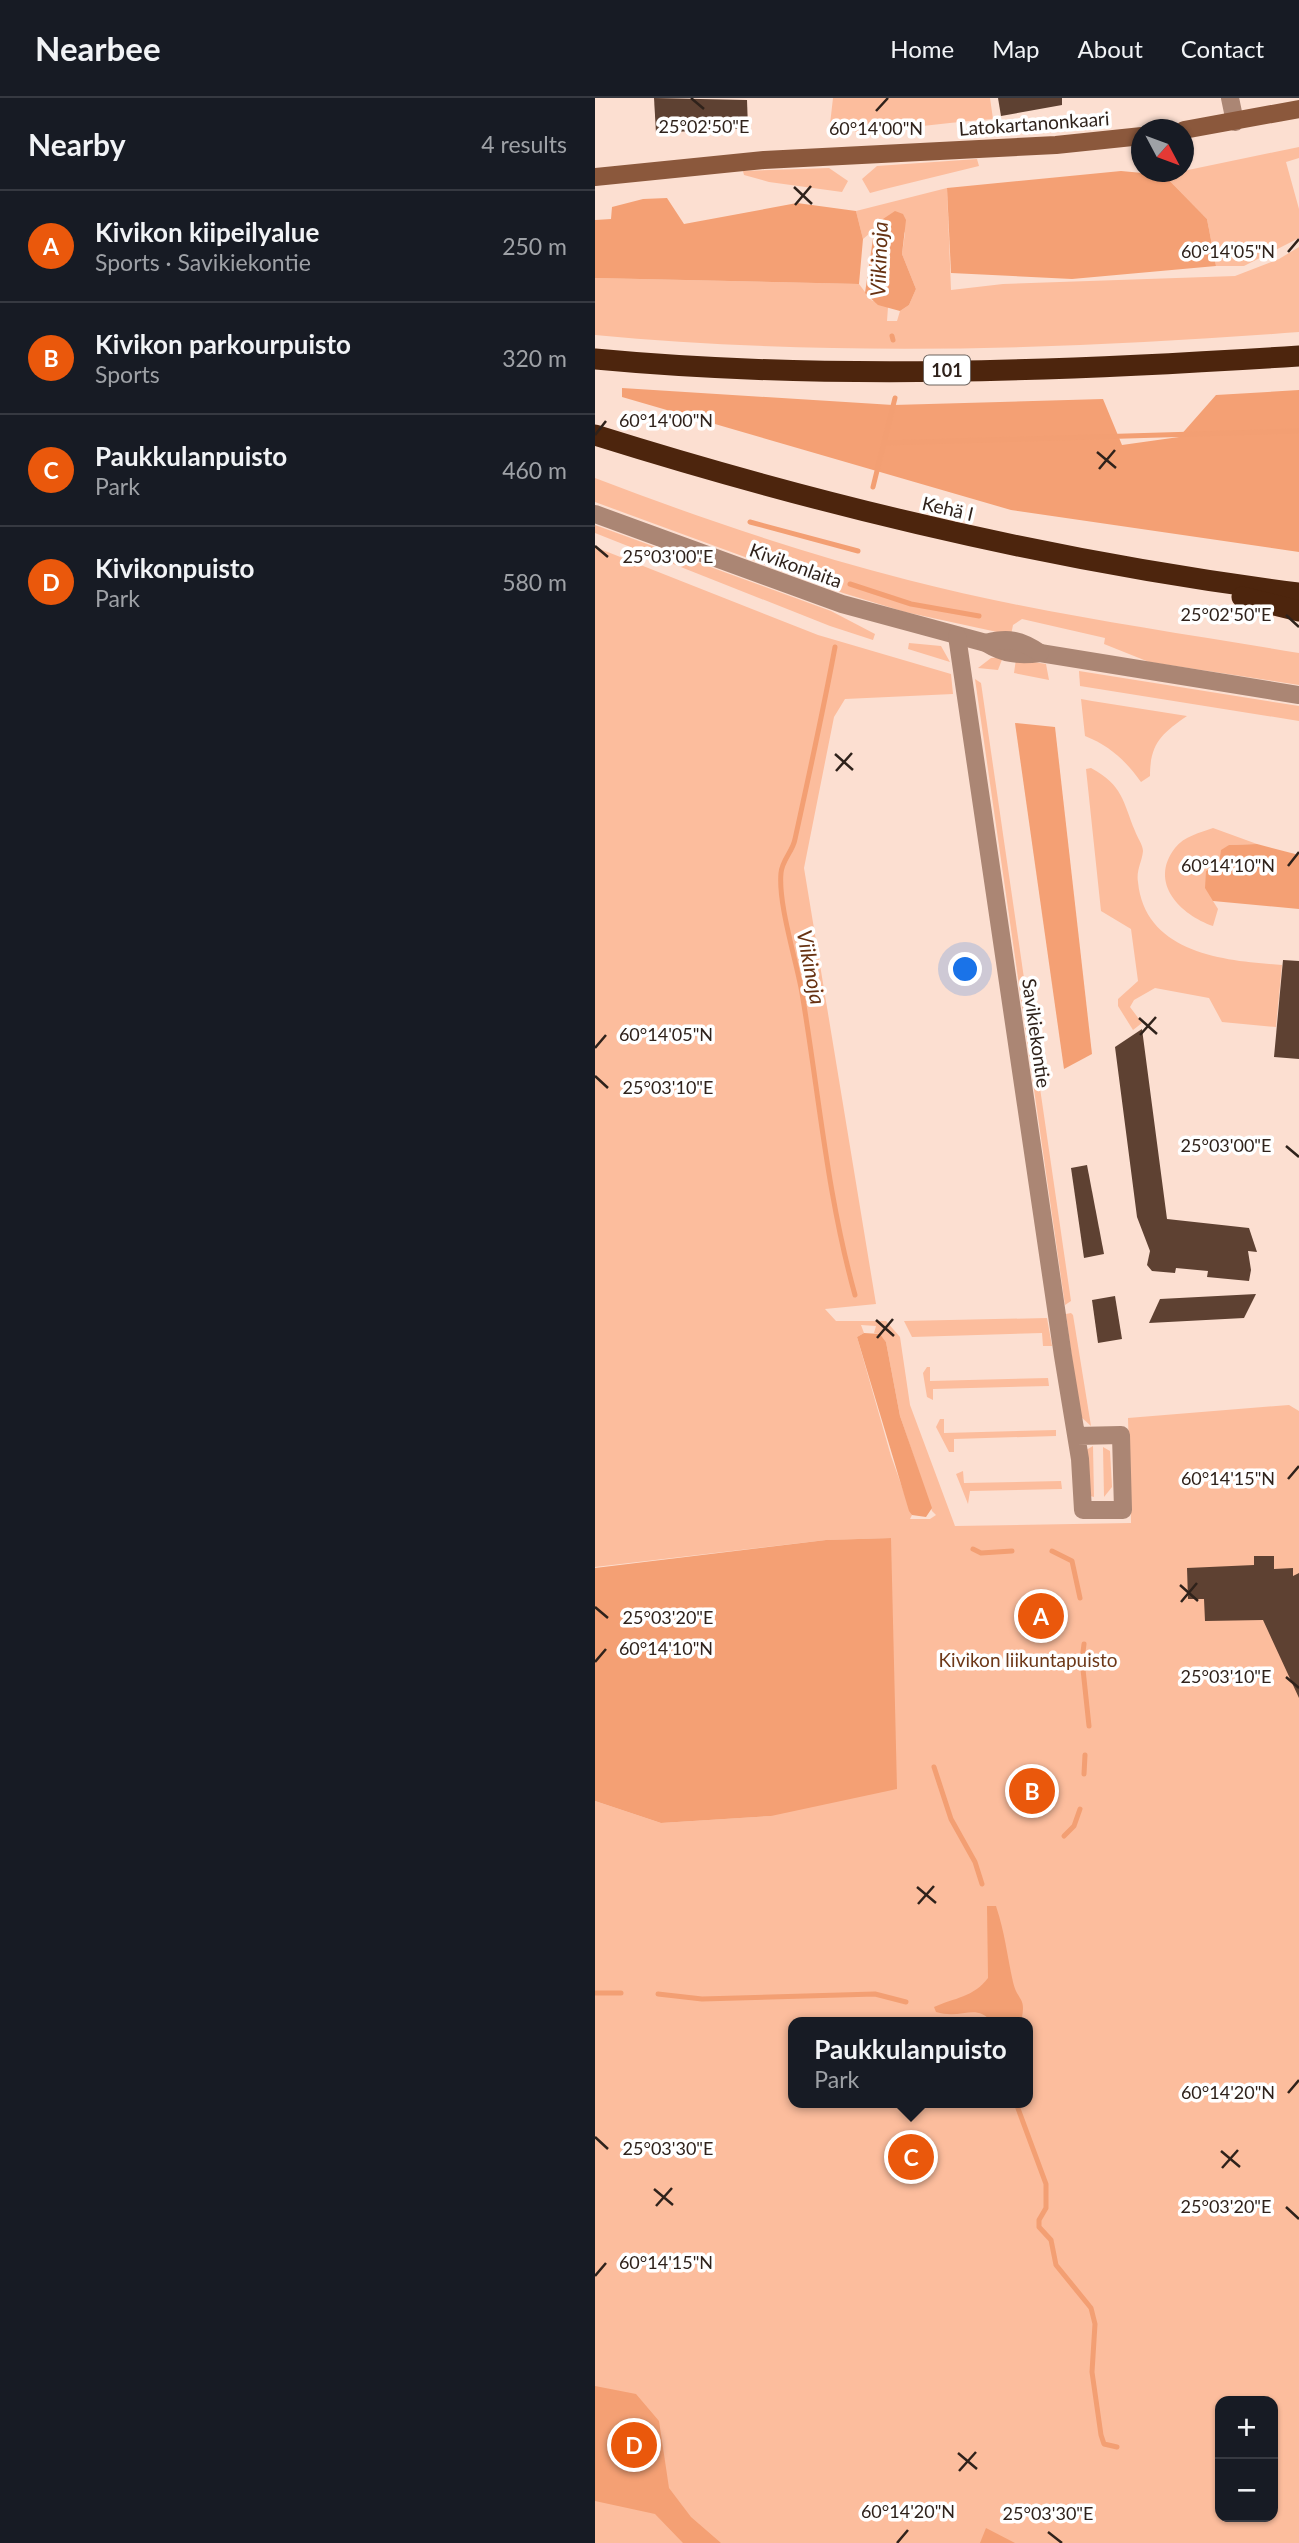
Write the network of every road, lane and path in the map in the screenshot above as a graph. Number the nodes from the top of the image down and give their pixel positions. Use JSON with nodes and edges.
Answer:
{"nodes":[{"id":1,"x":1230,"y":98,"type":"edge"},
{"id":2,"x":1299,"y":108,"type":"edge"},
{"id":3,"x":1235,"y":122,"type":"junction"},
{"id":4,"x":1194,"y":128,"type":"edge"},
{"id":5,"x":1131,"y":137,"type":"edge"},
{"id":6,"x":595,"y":177,"type":"edge"},
{"id":7,"x":1299,"y":355,"type":"edge"},
{"id":8,"x":595,"y":359,"type":"edge"},
{"id":9,"x":595,"y":435,"type":"edge"},
{"id":10,"x":595,"y":514,"type":"edge"},
{"id":11,"x":1118,"y":566,"type":"junction"},
{"id":12,"x":1299,"y":593,"type":"edge"},
{"id":13,"x":1299,"y":611,"type":"edge"},
{"id":14,"x":957,"y":636,"type":"junction"},
{"id":15,"x":1299,"y":695,"type":"edge"},
{"id":16,"x":1077,"y":1436,"type":"junction"}],
"edges":[{"from":1,"to":3,"type":"street"},
{"from":2,"to":3,"type":"street"},
{"from":3,"to":4,"type":"street"},
{"from":5,"to":6,"type":"street","name":"Latokartanonkaari"},
{"from":7,"to":8,"type":"highway","number":"101"},
{"from":9,"to":11,"type":"highway","name":"Kehä I"},
{"from":10,"to":14,"type":"street","name":"Kivikonlaita"},
{"from":11,"to":12,"type":"highway","name":"Kehä I"},
{"from":11,"to":13,"type":"highway"},
{"from":14,"to":15,"type":"street","name":"Kivikonlaita"},
{"from":14,"to":16,"type":"street","name":"Savikiekontie"},
{"from":16,"to":16,"type":"street","name":"Savikiekontie"}]}
